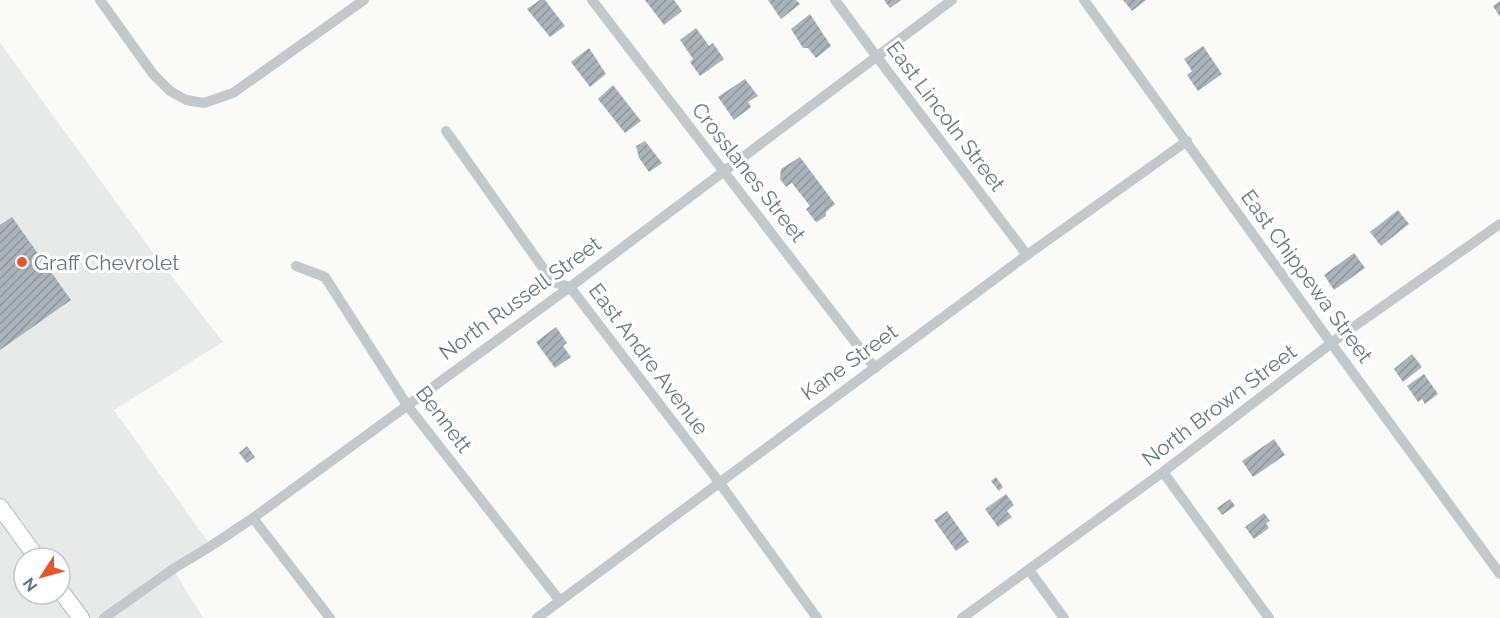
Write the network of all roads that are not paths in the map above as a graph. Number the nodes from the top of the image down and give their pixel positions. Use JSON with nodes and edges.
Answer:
{"nodes":[{"id":1,"x":100,"y":0,"type":"edge"},
{"id":2,"x":364,"y":0,"type":"edge"},
{"id":3,"x":592,"y":0,"type":"edge"},
{"id":4,"x":835,"y":0,"type":"edge"},
{"id":5,"x":952,"y":0,"type":"edge"},
{"id":6,"x":1084,"y":0,"type":"edge"},
{"id":7,"x":877,"y":57,"type":"junction"},
{"id":8,"x":446,"y":131,"type":"dead end"},
{"id":9,"x":1187,"y":141,"type":"junction"},
{"id":10,"x":723,"y":171,"type":"junction"},
{"id":11,"x":1500,"y":224,"type":"edge"},
{"id":12,"x":1027,"y":255,"type":"junction"},
{"id":13,"x":296,"y":266,"type":"dead end"},
{"id":14,"x":570,"y":287,"type":"junction"},
{"id":15,"x":1331,"y":343,"type":"junction"},
{"id":16,"x":875,"y":368,"type":"junction"},
{"id":17,"x":408,"y":405,"type":"junction"},
{"id":18,"x":1163,"y":472,"type":"junction"},
{"id":19,"x":719,"y":482,"type":"junction"},
{"id":20,"x":0,"y":507,"type":"edge"},
{"id":21,"x":253,"y":518,"type":"junction"},
{"id":22,"x":28,"y":546,"type":"edge"},
{"id":23,"x":1029,"y":570,"type":"junction"},
{"id":24,"x":1500,"y":574,"type":"edge"},
{"id":25,"x":560,"y":601,"type":"junction"},
{"id":26,"x":104,"y":618,"type":"edge"},
{"id":27,"x":330,"y":618,"type":"edge"},
{"id":28,"x":537,"y":618,"type":"edge"},
{"id":29,"x":817,"y":618,"type":"edge"},
{"id":30,"x":962,"y":618,"type":"edge"},
{"id":31,"x":1064,"y":618,"type":"edge"},
{"id":32,"x":1269,"y":618,"type":"edge"}],
"edges":[{"from":1,"to":2,"type":"street"},
{"from":3,"to":10,"type":"street","name":"Crosslanes Street"},
{"from":4,"to":7,"type":"street","name":"East Lincoln Street"},
{"from":5,"to":7,"type":"street","name":"North Russell Street"},
{"from":6,"to":9,"type":"street","name":"East Chippewa Street"},
{"from":7,"to":10,"type":"street","name":"North Russell Street"},
{"from":7,"to":12,"type":"street","name":"East Lincoln Street"},
{"from":8,"to":14,"type":"street","name":"East Andre Avenue"},
{"from":9,"to":12,"type":"street","name":"Kane Street"},
{"from":9,"to":15,"type":"street","name":"East Chippewa Street"},
{"from":10,"to":14,"type":"street","name":"North Russell Street"},
{"from":10,"to":16,"type":"street","name":"Crosslanes Street"},
{"from":11,"to":15,"type":"street","name":"North Brown Street"},
{"from":12,"to":16,"type":"street","name":"Kane Street"},
{"from":13,"to":17,"type":"street","name":"Bennett"},
{"from":14,"to":17,"type":"street","name":"North Russell Street"},
{"from":14,"to":19,"type":"street","name":"East Andre Avenue"},
{"from":15,"to":18,"type":"street","name":"North Brown Street"},
{"from":15,"to":24,"type":"street","name":"East Chippewa Street"},
{"from":16,"to":19,"type":"street","name":"Kane Street"},
{"from":17,"to":21,"type":"street","name":"North Russell Street"},
{"from":17,"to":25,"type":"street","name":"Bennett"},
{"from":18,"to":23,"type":"street","name":"North Brown Street"},
{"from":18,"to":32,"type":"street"},
{"from":19,"to":25,"type":"street","name":"Kane Street"},
{"from":19,"to":29,"type":"street","name":"East Andre Avenue"},
{"from":20,"to":22,"type":"main road"},
{"from":21,"to":26,"type":"street","name":"North Russell Street"},
{"from":21,"to":27,"type":"street"},
{"from":23,"to":30,"type":"street","name":"North Brown Street"},
{"from":23,"to":31,"type":"street"},
{"from":25,"to":28,"type":"street","name":"Kane Street"}]}
